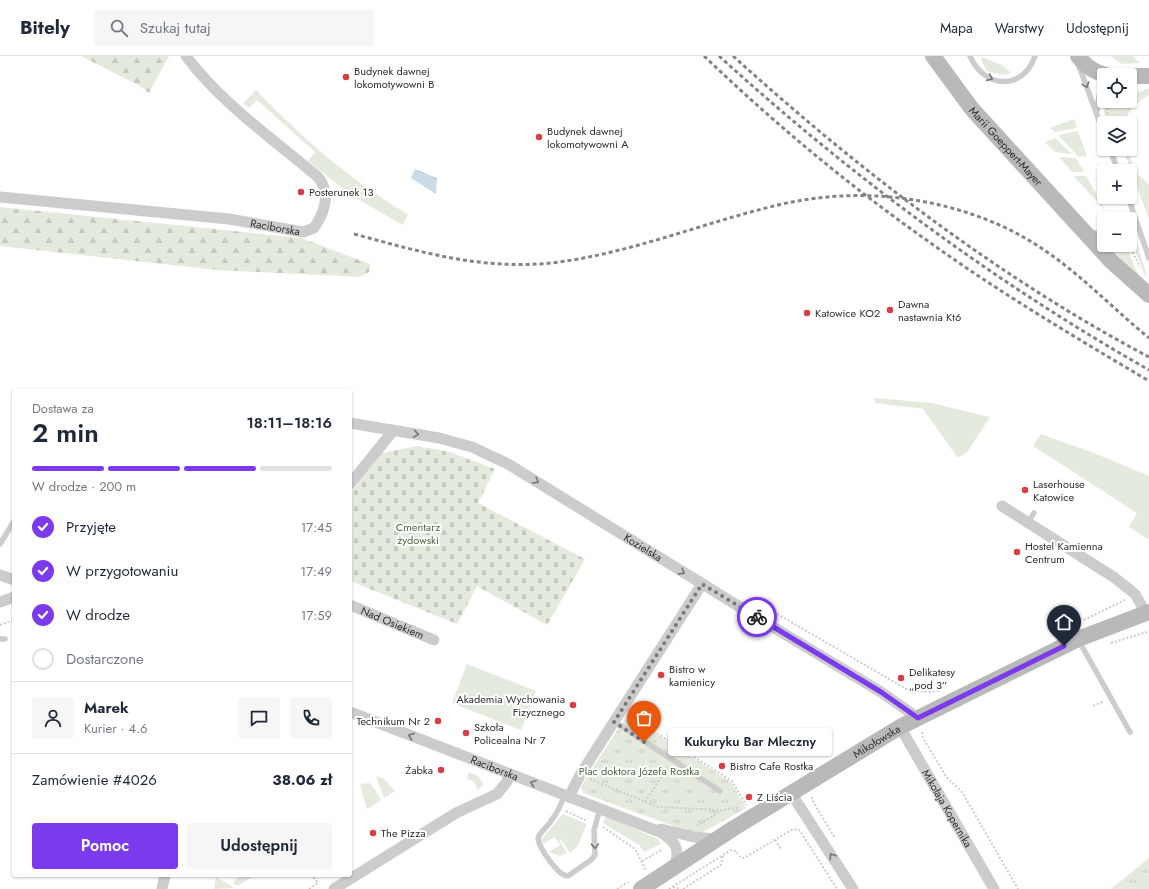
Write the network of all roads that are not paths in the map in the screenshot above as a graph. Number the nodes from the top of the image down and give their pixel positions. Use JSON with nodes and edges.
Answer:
{"nodes":[{"id":1,"x":186,"y":56,"type":"edge"},
{"id":2,"x":933,"y":56,"type":"edge"},
{"id":3,"x":970,"y":56,"type":"edge"},
{"id":4,"x":1035,"y":56,"type":"edge"},
{"id":5,"x":1077,"y":56,"type":"edge"},
{"id":6,"x":1097,"y":73,"type":"edge"},
{"id":7,"x":1137,"y":76,"type":"edge"},
{"id":8,"x":1149,"y":76,"type":"edge"},
{"id":9,"x":1097,"y":108,"type":"edge"},
{"id":10,"x":1096,"y":114,"type":"joint"},
{"id":11,"x":0,"y":197,"type":"edge"},
{"id":12,"x":1130,"y":204,"type":"edge"},
{"id":13,"x":1133,"y":212,"type":"edge"},
{"id":14,"x":1137,"y":224,"type":"edge"},
{"id":15,"x":1084,"y":231,"type":"junction"},
{"id":16,"x":1097,"y":234,"type":"edge"},
{"id":17,"x":1149,"y":258,"type":"edge"},
{"id":18,"x":1149,"y":295,"type":"edge"},
{"id":19,"x":352,"y":423,"type":"edge"},
{"id":20,"x":393,"y":431,"type":"junction"},
{"id":21,"x":352,"y":482,"type":"edge"},
{"id":22,"x":1002,"y":506,"type":"dead end"},
{"id":23,"x":12,"y":524,"type":"edge"},
{"id":24,"x":0,"y":544,"type":"edge"},
{"id":25,"x":0,"y":575,"type":"edge"},
{"id":26,"x":12,"y":579,"type":"edge"},
{"id":27,"x":702,"y":584,"type":"junction"},
{"id":28,"x":12,"y":598,"type":"edge"},
{"id":29,"x":0,"y":602,"type":"edge"},
{"id":30,"x":352,"y":606,"type":"edge"},
{"id":31,"x":1148,"y":612,"type":"edge"},
{"id":32,"x":1078,"y":639,"type":"junction"},
{"id":33,"x":434,"y":640,"type":"dead end"},
{"id":34,"x":352,"y":713,"type":"edge"},
{"id":35,"x":614,"y":722,"type":"junction"},
{"id":36,"x":920,"y":724,"type":"junction"},
{"id":37,"x":900,"y":727,"type":"junction"},
{"id":38,"x":1130,"y":732,"type":"dead end"},
{"id":39,"x":510,"y":775,"type":"junction"},
{"id":40,"x":720,"y":791,"type":"dead end"},
{"id":41,"x":791,"y":793,"type":"junction"},
{"id":42,"x":567,"y":796,"type":"junction"},
{"id":43,"x":600,"y":808,"type":"junction"},
{"id":44,"x":639,"y":823,"type":"junction"},
{"id":45,"x":717,"y":839,"type":"junction"},
{"id":46,"x":674,"y":866,"type":"junction"},
{"id":47,"x":165,"y":877,"type":"edge"},
{"id":48,"x":162,"y":889,"type":"edge"},
{"id":49,"x":334,"y":889,"type":"edge"},
{"id":50,"x":641,"y":889,"type":"edge"},
{"id":51,"x":853,"y":889,"type":"edge"},
{"id":52,"x":994,"y":889,"type":"edge"}],
"edges":[{"from":1,"to":11,"type":"street","name":"Raciborska"},
{"from":2,"to":15,"type":"main road","name":"Marii Goeppert-Mayer"},
{"from":3,"to":4,"type":"lane","one_way":true},
{"from":5,"to":6,"type":"main road"},
{"from":5,"to":10,"type":"lane","one_way":true},
{"from":7,"to":8,"type":"main road"},
{"from":9,"to":10,"type":"lane"},
{"from":12,"to":13,"type":"lane"},
{"from":14,"to":17,"type":"lane"},
{"from":15,"to":16,"type":"lane"},
{"from":15,"to":18,"type":"main road","name":"Marii Goeppert-Mayer"},
{"from":19,"to":20,"type":"street","name":"Kozielska"},
{"from":20,"to":21,"type":"street"},
{"from":20,"to":27,"type":"street","name":"Kozielska","one_way":true},
{"from":22,"to":31,"type":"street"},
{"from":23,"to":24,"type":"lane"},
{"from":25,"to":26,"type":"street"},
{"from":27,"to":35,"type":"street"},
{"from":27,"to":36,"type":"street","name":"Kozielska"},
{"from":28,"to":29,"type":"street"},
{"from":30,"to":33,"type":"street","name":"Nad Osiekiem"},
{"from":31,"to":32,"type":"main road","name":"Mikołowska"},
{"from":32,"to":36,"type":"main road","name":"Mikołowska"},
{"from":32,"to":38,"type":"lane"},
{"from":39,"to":34,"type":"street","name":"Raciborska","one_way":true},
{"from":35,"to":40,"type":"lane"},
{"from":35,"to":42,"type":"street"},
{"from":36,"to":37,"type":"main road","name":"Mikołowska"},
{"from":37,"to":41,"type":"main road","name":"Mikołowska"},
{"from":37,"to":52,"type":"street","name":"Mikołaja Kopernika"},
{"from":42,"to":39,"type":"street","name":"Raciborska","one_way":true},
{"from":39,"to":49,"type":"street"},
{"from":41,"to":45,"type":"main road","name":"Mikołowska"},
{"from":51,"to":41,"type":"street","one_way":true},
{"from":42,"to":43,"type":"street","name":"Raciborska"},
{"from":43,"to":42,"type":"lane","one_way":true},
{"from":43,"to":44,"type":"street","name":"Raciborska"},
{"from":44,"to":45,"type":"street","name":"Raciborska"},
{"from":44,"to":46,"type":"street","name":"Raciborska"},
{"from":45,"to":46,"type":"main road","name":"Mikołowska"},
{"from":46,"to":50,"type":"main road","name":"Mikołowska"},
{"from":47,"to":48,"type":"street"}]}
